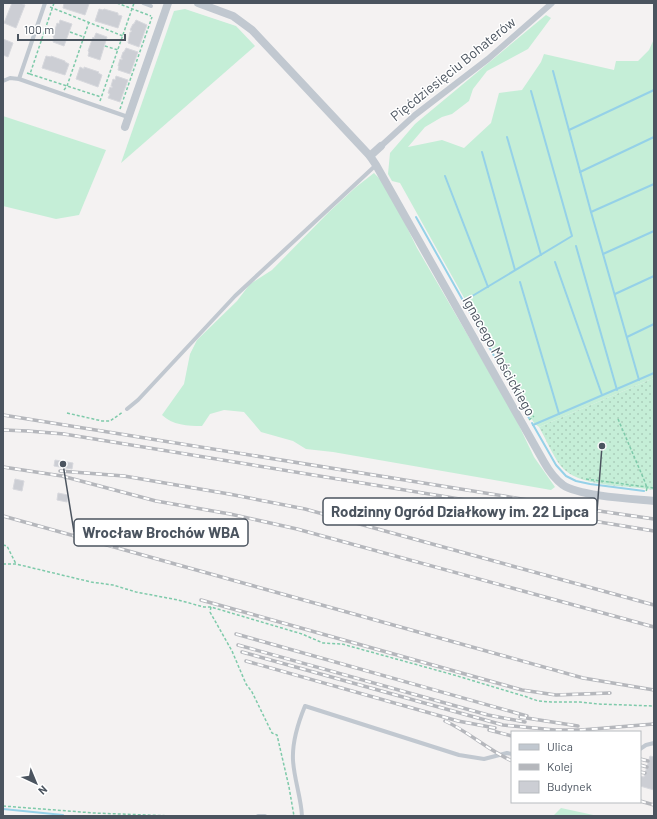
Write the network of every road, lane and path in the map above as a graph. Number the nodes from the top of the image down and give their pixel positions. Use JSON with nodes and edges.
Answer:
{"nodes":[{"id":1,"x":54,"y":3,"type":"edge"},
{"id":2,"x":117,"y":3,"type":"edge"},
{"id":3,"x":134,"y":3,"type":"edge"},
{"id":4,"x":143,"y":3,"type":"edge"},
{"id":5,"x":168,"y":3,"type":"edge"},
{"id":6,"x":198,"y":3,"type":"edge"},
{"id":7,"x":552,"y":3,"type":"edge"},
{"id":8,"x":44,"y":4,"type":"edge"},
{"id":9,"x":151,"y":6,"type":"dead end"},
{"id":10,"x":52,"y":8,"type":"junction"},
{"id":11,"x":132,"y":9,"type":"junction"},
{"id":12,"x":152,"y":17,"type":"junction"},
{"id":13,"x":162,"y":21,"type":"junction"},
{"id":14,"x":89,"y":22,"type":"junction"},
{"id":15,"x":70,"y":32,"type":"dead end"},
{"id":16,"x":123,"y":36,"type":"junction"},
{"id":17,"x":84,"y":37,"type":"junction"},
{"id":18,"x":105,"y":46,"type":"dead end"},
{"id":19,"x":118,"y":50,"type":"junction"},
{"id":20,"x":21,"y":71,"type":"junction"},
{"id":21,"x":30,"y":74,"type":"junction"},
{"id":22,"x":18,"y":79,"type":"junction"},
{"id":23,"x":3,"y":81,"type":"edge"},
{"id":24,"x":67,"y":86,"type":"junction"},
{"id":25,"x":62,"y":94,"type":"junction"},
{"id":26,"x":101,"y":98,"type":"junction"},
{"id":27,"x":98,"y":106,"type":"junction"},
{"id":28,"x":118,"y":113,"type":"junction"},
{"id":29,"x":128,"y":117,"type":"junction"},
{"id":30,"x":125,"y":127,"type":"dead end"},
{"id":31,"x":381,"y":146,"type":"joint"},
{"id":32,"x":370,"y":156,"type":"junction"},
{"id":33,"x":376,"y":165,"type":"junction"},
{"id":34,"x":127,"y":409,"type":"joint"},
{"id":35,"x":67,"y":413,"type":"dead end"},
{"id":36,"x":618,"y":419,"type":"dead end"},
{"id":37,"x":586,"y":479,"type":"dead end"},
{"id":38,"x":646,"y":487,"type":"junction"},
{"id":39,"x":654,"y":488,"type":"edge"},
{"id":40,"x":645,"y":500,"type":"junction"},
{"id":41,"x":654,"y":501,"type":"edge"},
{"id":42,"x":3,"y":545,"type":"edge"},
{"id":43,"x":3,"y":564,"type":"edge"},
{"id":44,"x":16,"y":564,"type":"junction"},
{"id":45,"x":211,"y":607,"type":"junction"},
{"id":46,"x":654,"y":706,"type":"edge"},
{"id":47,"x":654,"y":743,"type":"edge"},
{"id":48,"x":641,"y":748,"type":"edge"},
{"id":49,"x":511,"y":754,"type":"edge"},
{"id":50,"x":3,"y":806,"type":"edge"},
{"id":51,"x":67,"y":811,"type":"junction"},
{"id":52,"x":67,"y":816,"type":"edge"},
{"id":53,"x":174,"y":816,"type":"edge"},
{"id":54,"x":245,"y":816,"type":"edge"},
{"id":55,"x":258,"y":816,"type":"edge"},
{"id":56,"x":265,"y":816,"type":"edge"},
{"id":57,"x":294,"y":816,"type":"edge"},
{"id":58,"x":302,"y":816,"type":"edge"}],
"edges":[{"from":1,"to":10,"type":"path"},
{"from":2,"to":11,"type":"path"},
{"from":3,"to":11,"type":"path"},
{"from":4,"to":9,"type":"lane"},
{"from":5,"to":13,"type":"street"},
{"from":6,"to":32,"type":"street","name":"Ignacego Mościckiego"},
{"from":7,"to":31,"type":"street","name":"Pięćdziesięciu Bohaterów"},
{"from":8,"to":10,"type":"path"},
{"from":8,"to":20,"type":"lane"},
{"from":10,"to":14,"type":"path"},
{"from":10,"to":21,"type":"path"},
{"from":11,"to":12,"type":"path"},
{"from":11,"to":16,"type":"path"},
{"from":12,"to":13,"type":"path"},
{"from":12,"to":28,"type":"path"},
{"from":13,"to":29,"type":"street"},
{"from":14,"to":16,"type":"path"},
{"from":14,"to":17,"type":"path"},
{"from":15,"to":17,"type":"path"},
{"from":16,"to":19,"type":"path"},
{"from":17,"to":24,"type":"path"},
{"from":18,"to":19,"type":"path"},
{"from":19,"to":26,"type":"path"},
{"from":20,"to":21,"type":"path"},
{"from":20,"to":22,"type":"lane"},
{"from":21,"to":24,"type":"path"},
{"from":22,"to":23,"type":"lane"},
{"from":22,"to":25,"type":"lane"},
{"from":24,"to":25,"type":"path"},
{"from":24,"to":26,"type":"path"},
{"from":25,"to":27,"type":"lane"},
{"from":26,"to":27,"type":"path"},
{"from":27,"to":28,"type":"lane"},
{"from":28,"to":29,"type":"lane"},
{"from":29,"to":30,"type":"street"},
{"from":31,"to":32,"type":"street","name":"Pięćdziesięciu Bohaterów"},
{"from":32,"to":33,"type":"street","name":"Ignacego Mościckiego"},
{"from":33,"to":34,"type":"lane"},
{"from":33,"to":40,"type":"street","name":"Ignacego Mościckiego"},
{"from":34,"to":35,"type":"path"},
{"from":36,"to":38,"type":"path"},
{"from":37,"to":38,"type":"path"},
{"from":38,"to":39,"type":"path"},
{"from":38,"to":40,"type":"path"},
{"from":40,"to":41,"type":"street","name":"Ignacego Mościckiego"},
{"from":42,"to":44,"type":"path"},
{"from":43,"to":44,"type":"path"},
{"from":44,"to":45,"type":"path"},
{"from":45,"to":46,"type":"path"},
{"from":45,"to":57,"type":"path"},
{"from":47,"to":48,"type":"lane"},
{"from":49,"to":58,"type":"lane"},
{"from":50,"to":51,"type":"path"},
{"from":51,"to":52,"type":"path"},
{"from":51,"to":53,"type":"path"},
{"from":54,"to":55,"type":"path"},
{"from":55,"to":56,"type":"lane"}]}
